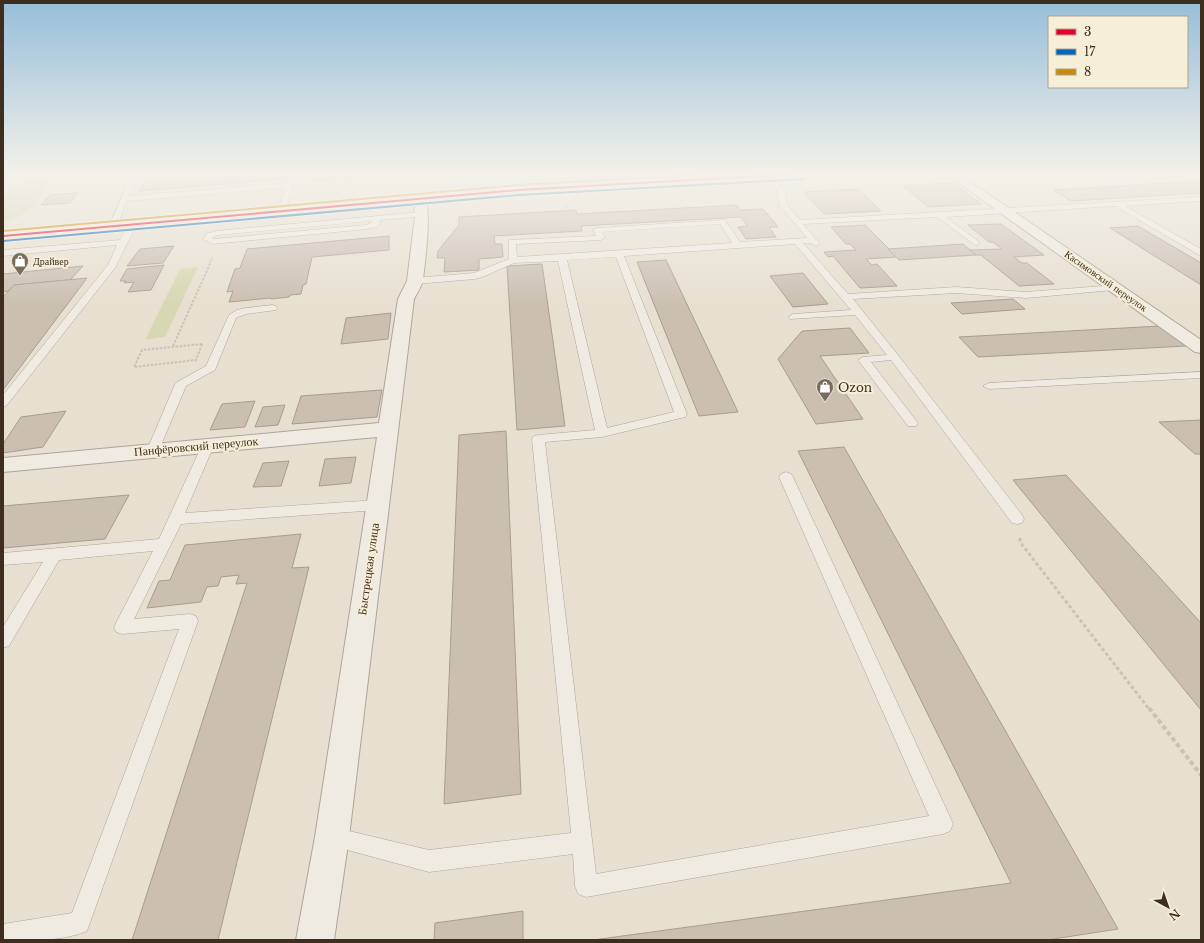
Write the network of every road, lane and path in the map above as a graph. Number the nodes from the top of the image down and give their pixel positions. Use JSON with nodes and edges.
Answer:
{"nodes":[{"id":1,"x":116,"y":218,"type":"edge"},
{"id":2,"x":197,"y":218,"type":"edge"},
{"id":3,"x":376,"y":218,"type":"joint"},
{"id":4,"x":420,"y":218,"type":"edge"},
{"id":5,"x":795,"y":218,"type":"edge"},
{"id":6,"x":878,"y":218,"type":"edge"},
{"id":7,"x":943,"y":218,"type":"edge"},
{"id":8,"x":1015,"y":218,"type":"edge"},
{"id":9,"x":1140,"y":218,"type":"edge"},
{"id":10,"x":798,"y":222,"type":"junction"},
{"id":11,"x":133,"y":224,"type":"junction"},
{"id":12,"x":113,"y":226,"type":"junction"},
{"id":13,"x":3,"y":236,"type":"edge"},
{"id":14,"x":123,"y":242,"type":"junction"},
{"id":15,"x":798,"y":242,"type":"junction"},
{"id":16,"x":975,"y":243,"type":"dead end"},
{"id":17,"x":738,"y":244,"type":"junction"},
{"id":18,"x":215,"y":252,"type":"dead end"},
{"id":19,"x":3,"y":253,"type":"edge"},
{"id":20,"x":619,"y":253,"type":"junction"},
{"id":21,"x":1201,"y":253,"type":"edge"},
{"id":22,"x":562,"y":258,"type":"junction"},
{"id":23,"x":513,"y":260,"type":"junction"},
{"id":24,"x":415,"y":281,"type":"junction"},
{"id":25,"x":1113,"y":286,"type":"junction"},
{"id":26,"x":846,"y":297,"type":"junction"},
{"id":27,"x":272,"y":308,"type":"dead end"},
{"id":28,"x":857,"y":312,"type":"junction"},
{"id":29,"x":793,"y":317,"type":"dead end"},
{"id":30,"x":173,"y":347,"type":"junction"},
{"id":31,"x":1201,"y":348,"type":"edge"},
{"id":32,"x":894,"y":357,"type":"junction"},
{"id":33,"x":1201,"y":375,"type":"edge"},
{"id":34,"x":989,"y":386,"type":"dead end"},
{"id":35,"x":3,"y":403,"type":"edge"},
{"id":36,"x":912,"y":423,"type":"dead end"},
{"id":37,"x":388,"y":429,"type":"junction"},
{"id":38,"x":602,"y":433,"type":"junction"},
{"id":39,"x":208,"y":445,"type":"junction"},
{"id":40,"x":152,"y":450,"type":"junction"},
{"id":41,"x":3,"y":465,"type":"edge"},
{"id":42,"x":786,"y":478,"type":"dead end"},
{"id":43,"x":377,"y":505,"type":"junction"},
{"id":44,"x":176,"y":519,"type":"junction"},
{"id":45,"x":1017,"y":519,"type":"joint"},
{"id":46,"x":163,"y":544,"type":"junction"},
{"id":47,"x":55,"y":555,"type":"junction"},
{"id":48,"x":3,"y":559,"type":"edge"},
{"id":49,"x":3,"y":641,"type":"edge"},
{"id":50,"x":1201,"y":775,"type":"edge"},
{"id":51,"x":332,"y":837,"type":"junction"},
{"id":52,"x":582,"y":842,"type":"junction"},
{"id":53,"x":3,"y":935,"type":"edge"},
{"id":54,"x":315,"y":940,"type":"edge"}],
"edges":[{"from":1,"to":12,"type":"lane"},
{"from":2,"to":11,"type":"street"},
{"from":3,"to":3,"type":"lane"},
{"from":4,"to":24,"type":"street","name":"Быстрецкая улица"},
{"from":5,"to":10,"type":"lane"},
{"from":6,"to":10,"type":"lane"},
{"from":7,"to":16,"type":"lane"},
{"from":8,"to":25,"type":"street","name":"Касимовский переулок"},
{"from":9,"to":21,"type":"lane"},
{"from":10,"to":15,"type":"lane"},
{"from":11,"to":12,"type":"street"},
{"from":11,"to":14,"type":"lane"},
{"from":12,"to":13,"type":"street"},
{"from":14,"to":19,"type":"lane"},
{"from":14,"to":35,"type":"lane"},
{"from":15,"to":17,"type":"lane"},
{"from":15,"to":26,"type":"lane"},
{"from":17,"to":20,"type":"lane"},
{"from":17,"to":23,"type":"lane"},
{"from":18,"to":30,"type":"path"},
{"from":20,"to":22,"type":"lane"},
{"from":20,"to":38,"type":"lane"},
{"from":22,"to":23,"type":"lane"},
{"from":22,"to":38,"type":"lane"},
{"from":23,"to":24,"type":"lane"},
{"from":24,"to":37,"type":"street","name":"Быстрецкая улица"},
{"from":25,"to":26,"type":"lane"},
{"from":25,"to":31,"type":"street","name":"Касимовский переулок"},
{"from":26,"to":28,"type":"lane"},
{"from":27,"to":40,"type":"lane"},
{"from":28,"to":29,"type":"lane"},
{"from":28,"to":32,"type":"lane"},
{"from":30,"to":30,"type":"path"},
{"from":32,"to":36,"type":"lane"},
{"from":32,"to":45,"type":"lane"},
{"from":33,"to":34,"type":"lane"},
{"from":37,"to":39,"type":"street","name":"Панфёровский переулок"},
{"from":37,"to":43,"type":"street","name":"Быстрецкая улица"},
{"from":38,"to":52,"type":"lane"},
{"from":39,"to":40,"type":"street","name":"Панфёровский переулок"},
{"from":39,"to":44,"type":"lane"},
{"from":40,"to":41,"type":"street","name":"Панфёровский переулок"},
{"from":42,"to":52,"type":"lane"},
{"from":43,"to":44,"type":"lane"},
{"from":43,"to":51,"type":"street","name":"Быстрецкая улица"},
{"from":44,"to":46,"type":"lane"},
{"from":45,"to":50,"type":"path"},
{"from":46,"to":47,"type":"lane"},
{"from":46,"to":53,"type":"lane"},
{"from":47,"to":48,"type":"lane"},
{"from":47,"to":49,"type":"lane"},
{"from":51,"to":52,"type":"lane"},
{"from":51,"to":54,"type":"street","name":"Быстрецкая улица"}]}
